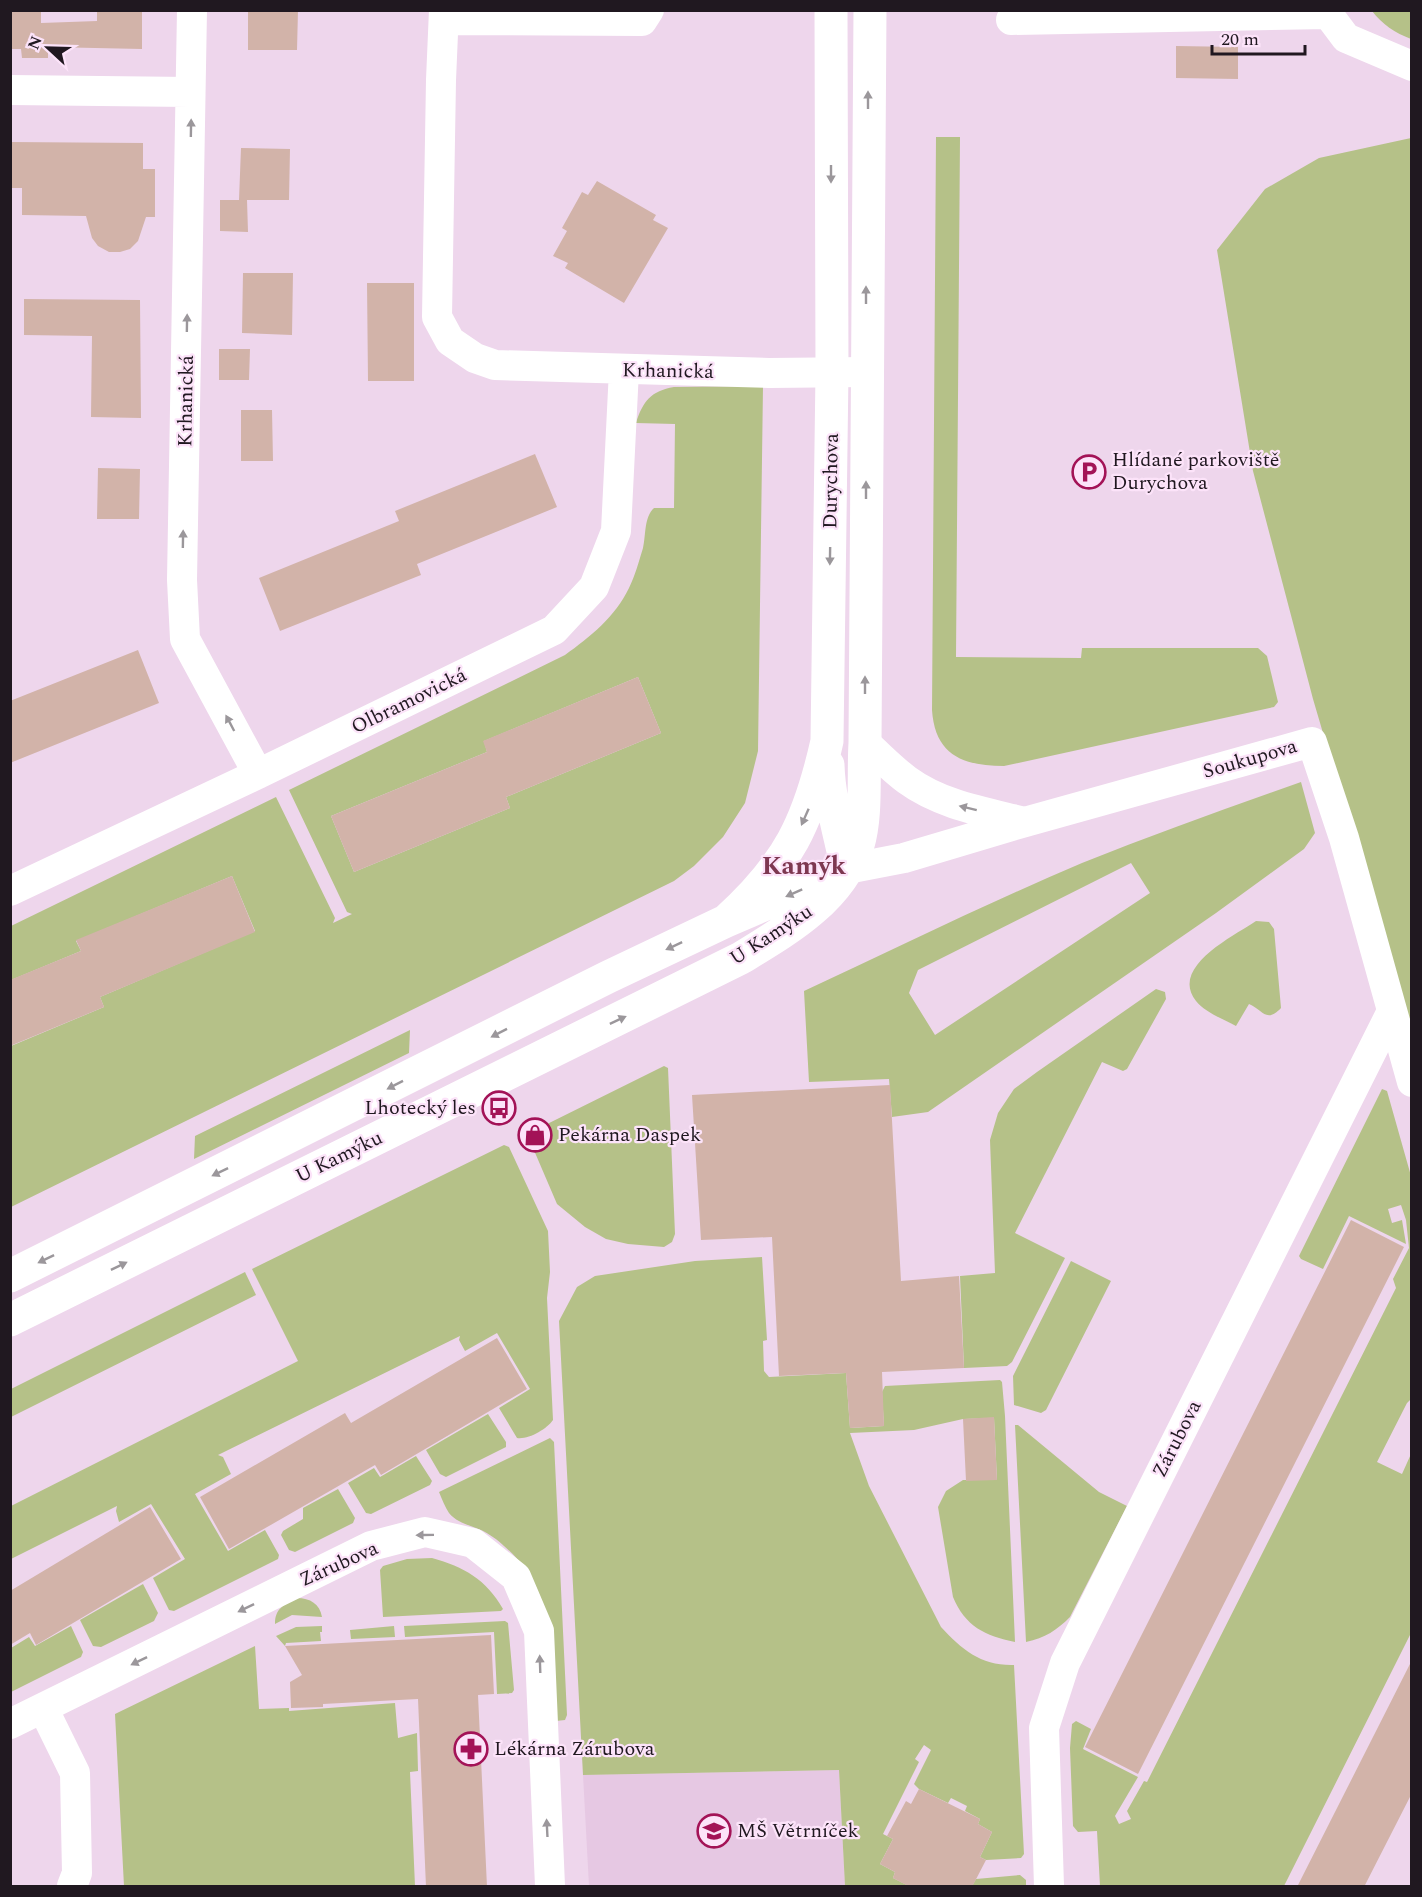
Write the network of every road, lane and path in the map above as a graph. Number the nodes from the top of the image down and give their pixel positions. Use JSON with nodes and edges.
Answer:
{"nodes":[{"id":1,"x":192,"y":10,"type":"edge"},
{"id":2,"x":649,"y":10,"type":"edge"},
{"id":3,"x":831,"y":10,"type":"edge"},
{"id":4,"x":870,"y":10,"type":"edge"},
{"id":5,"x":1327,"y":12,"type":"edge"},
{"id":6,"x":444,"y":15,"type":"edge"},
{"id":7,"x":518,"y":15,"type":"edge"},
{"id":8,"x":1011,"y":21,"type":"dead end"},
{"id":9,"x":1412,"y":66,"type":"edge"},
{"id":10,"x":10,"y":90,"type":"edge"},
{"id":11,"x":190,"y":92,"type":"junction"},
{"id":12,"x":624,"y":370,"type":"junction"},
{"id":13,"x":832,"y":372,"type":"junction"},
{"id":14,"x":866,"y":372,"type":"junction"},
{"id":15,"x":828,"y":741,"type":"junction"},
{"id":16,"x":865,"y":743,"type":"junction"},
{"id":17,"x":258,"y":774,"type":"junction"},
{"id":18,"x":1025,"y":822,"type":"junction"},
{"id":19,"x":847,"y":869,"type":"junction"},
{"id":20,"x":10,"y":891,"type":"edge"},
{"id":21,"x":726,"y":921,"type":"junction"},
{"id":22,"x":1391,"y":1013,"type":"junction"},
{"id":23,"x":1412,"y":1082,"type":"edge"},
{"id":24,"x":10,"y":1276,"type":"edge"},
{"id":25,"x":10,"y":1320,"type":"edge"},
{"id":26,"x":43,"y":1708,"type":"junction"},
{"id":27,"x":10,"y":1724,"type":"edge"},
{"id":28,"x":72,"y":1887,"type":"edge"},
{"id":29,"x":550,"y":1887,"type":"edge"},
{"id":30,"x":1049,"y":1887,"type":"edge"}],
"edges":[{"from":1,"to":11,"type":"street","name":"Krhanická"},
{"from":2,"to":7,"type":"street"},
{"from":3,"to":13,"type":"street","name":"Durychova","one_way":true},
{"from":14,"to":4,"type":"street","name":"Durychova","one_way":true},
{"from":5,"to":8,"type":"street"},
{"from":5,"to":9,"type":"street"},
{"from":6,"to":7,"type":"street"},
{"from":6,"to":12,"type":"street","name":"Krhanická"},
{"from":10,"to":11,"type":"street"},
{"from":17,"to":11,"type":"street","name":"Krhanická","one_way":true},
{"from":12,"to":13,"type":"street","name":"Krhanická"},
{"from":12,"to":17,"type":"street","name":"Olbramovická"},
{"from":13,"to":14,"type":"street","name":"Krhanická"},
{"from":13,"to":15,"type":"street","name":"Durychova","one_way":true},
{"from":16,"to":14,"type":"street","name":"Durychova","one_way":true},
{"from":15,"to":19,"type":"street"},
{"from":15,"to":21,"type":"street","name":"Durychova","one_way":true},
{"from":18,"to":16,"type":"street","one_way":true},
{"from":16,"to":19,"type":"street","name":"Durychova"},
{"from":17,"to":20,"type":"street","name":"Olbramovická"},
{"from":18,"to":19,"type":"street","name":"Soukupova"},
{"from":18,"to":22,"type":"street","name":"Soukupova"},
{"from":19,"to":21,"type":"street","name":"U Kamýku","one_way":true},
{"from":25,"to":19,"type":"street","name":"U Kamýku","one_way":true},
{"from":21,"to":24,"type":"street","name":"U Kamýku","one_way":true},
{"from":22,"to":23,"type":"street","name":"Soukupova"},
{"from":22,"to":30,"type":"street","name":"Zárubova"},
{"from":26,"to":27,"type":"street","name":"Zárubova"},
{"from":26,"to":28,"type":"street"},
{"from":29,"to":26,"type":"street","name":"Zárubova","one_way":true}]}
